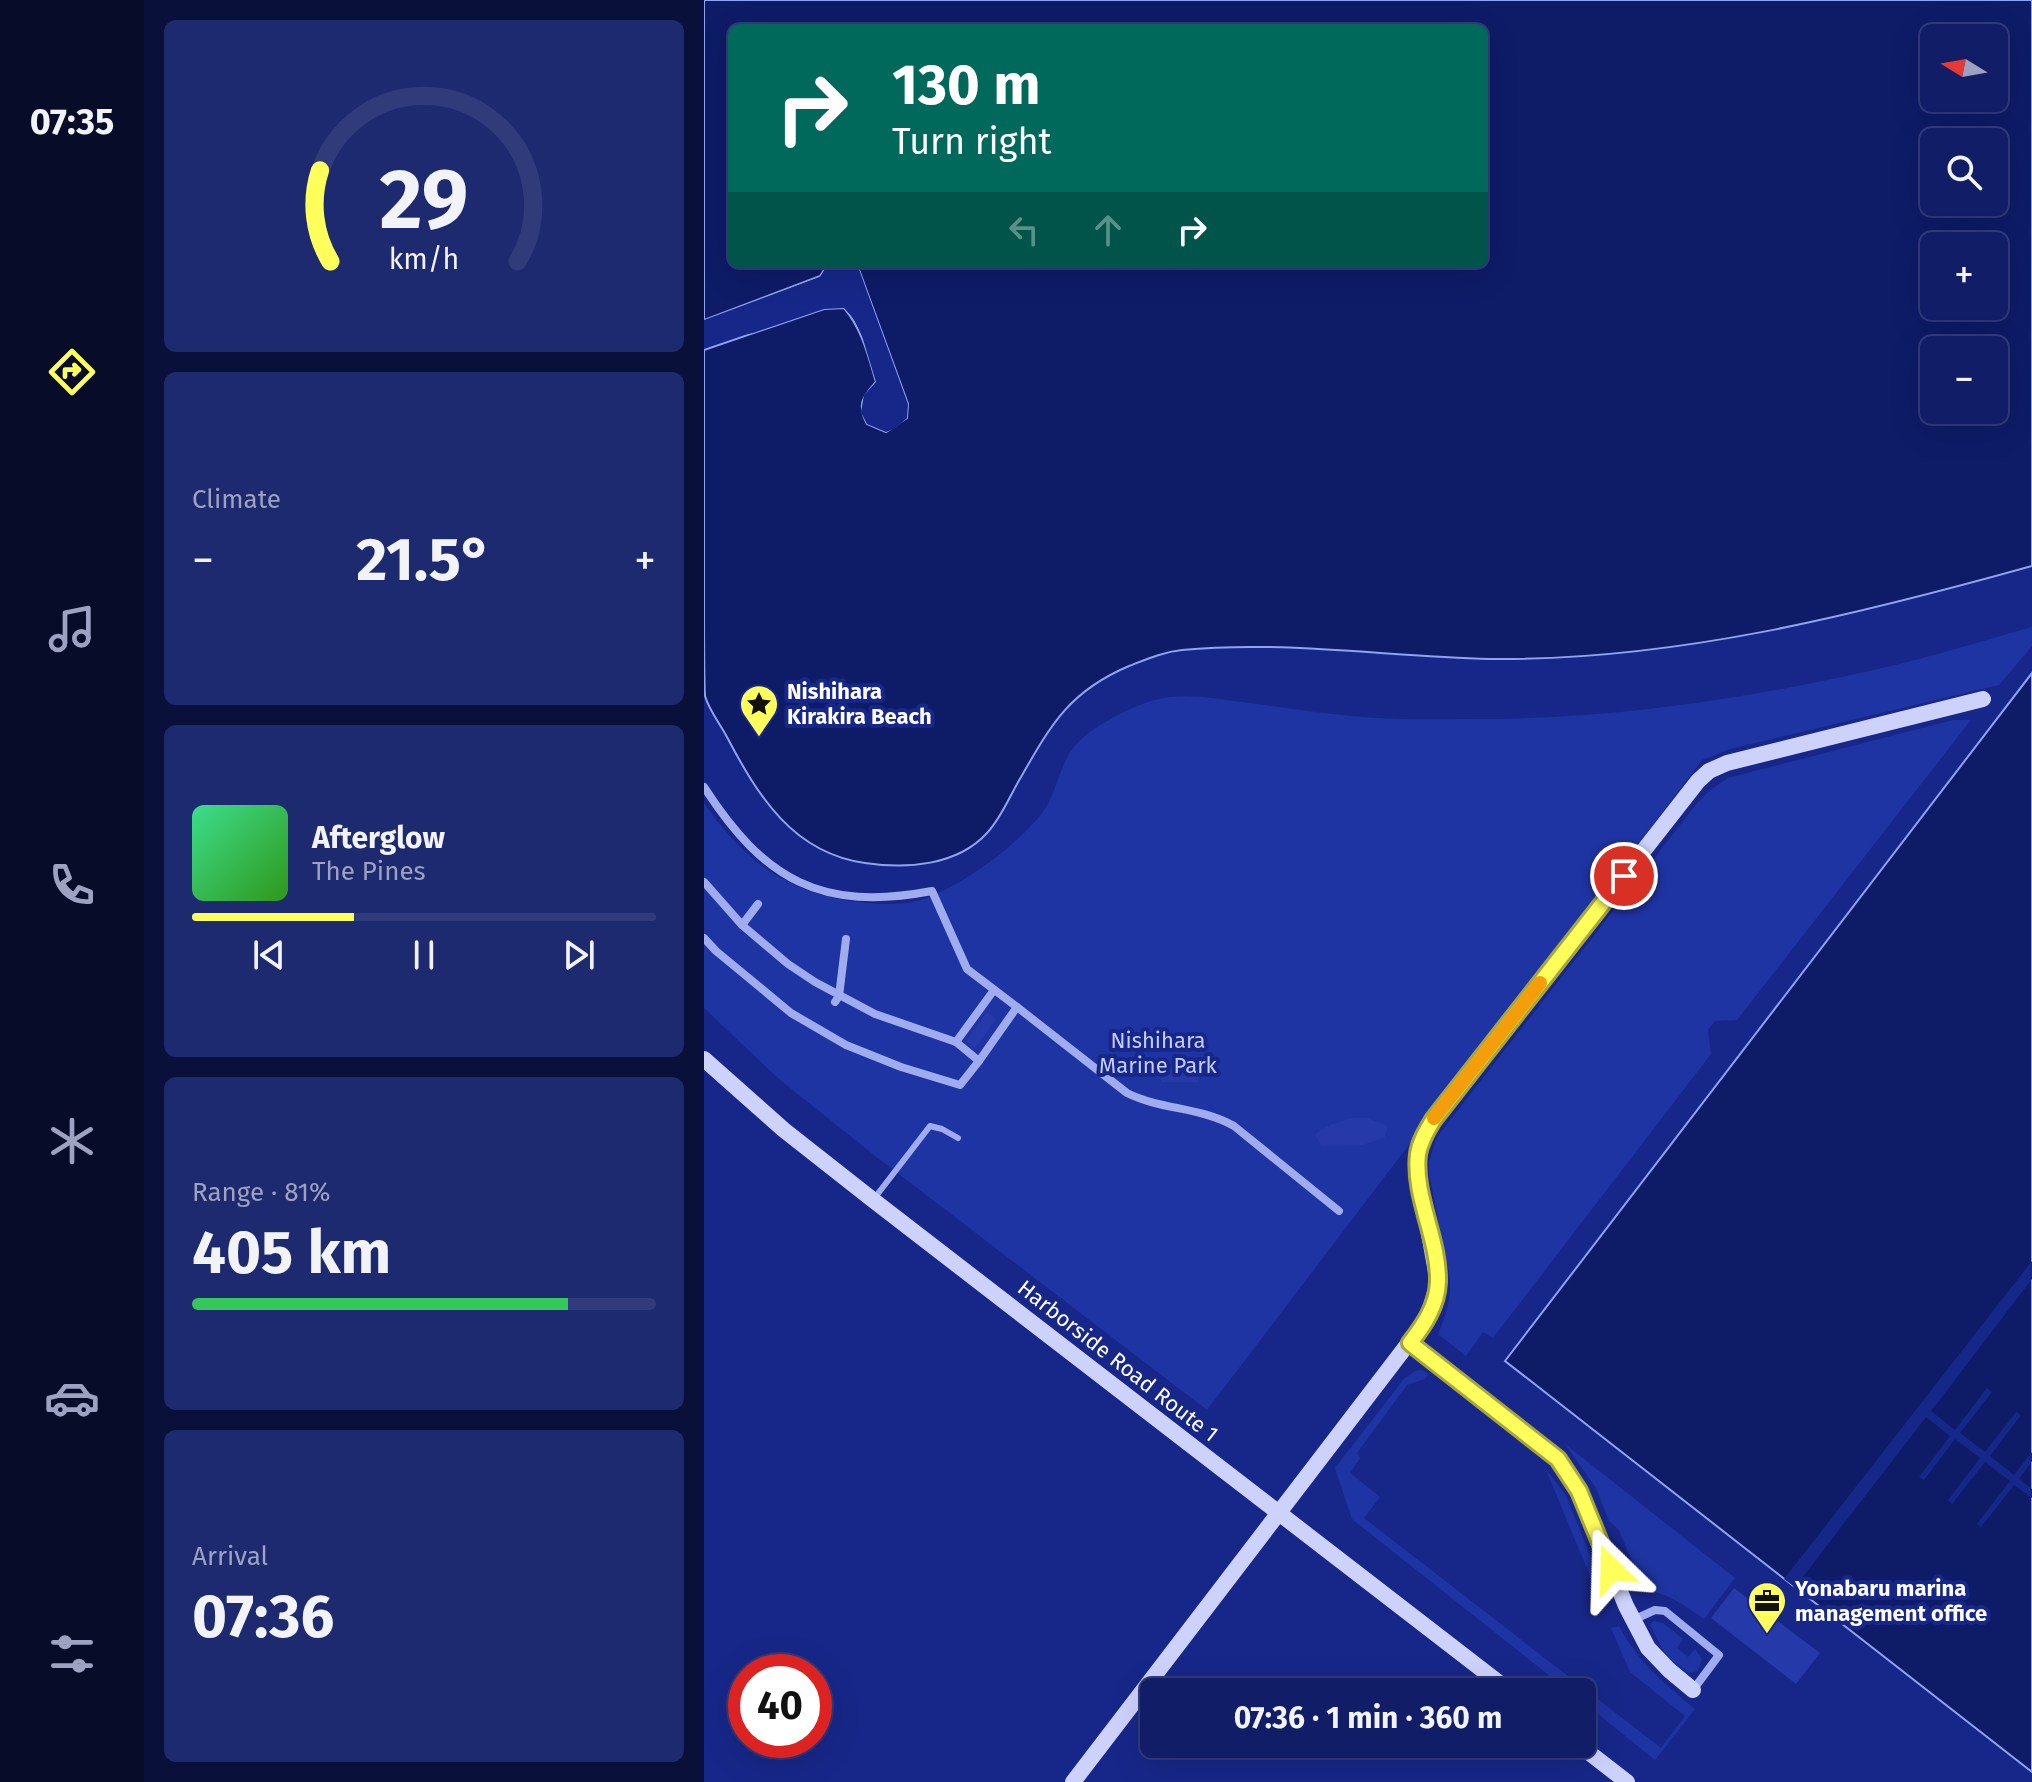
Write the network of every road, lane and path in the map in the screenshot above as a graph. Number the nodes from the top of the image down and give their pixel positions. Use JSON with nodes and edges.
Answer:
{"nodes":[{"id":1,"x":1983,"y":699,"type":"dead end"},
{"id":2,"x":704,"y":787,"type":"edge"},
{"id":3,"x":704,"y":882,"type":"edge"},
{"id":4,"x":758,"y":904,"type":"dead end"},
{"id":5,"x":742,"y":925,"type":"junction"},
{"id":6,"x":704,"y":938,"type":"edge"},
{"id":7,"x":846,"y":939,"type":"dead end"},
{"id":8,"x":994,"y":990,"type":"junction"},
{"id":9,"x":837,"y":999,"type":"junction"},
{"id":10,"x":1017,"y":1007,"type":"junction"},
{"id":11,"x":956,"y":1042,"type":"junction"},
{"id":12,"x":704,"y":1059,"type":"edge"},
{"id":13,"x":979,"y":1061,"type":"junction"},
{"id":14,"x":958,"y":1138,"type":"dead end"},
{"id":15,"x":873,"y":1200,"type":"junction"},
{"id":16,"x":1339,"y":1211,"type":"dead end"},
{"id":17,"x":1410,"y":1343,"type":"junction"},
{"id":18,"x":1280,"y":1514,"type":"junction"},
{"id":19,"x":1633,"y":1620,"type":"junction"},
{"id":20,"x":1493,"y":1678,"type":"edge"},
{"id":21,"x":1693,"y":1690,"type":"joint"},
{"id":22,"x":1596,"y":1758,"type":"edge"},
{"id":23,"x":1073,"y":1782,"type":"edge"},
{"id":24,"x":1627,"y":1782,"type":"edge"}],
"edges":[{"from":1,"to":17,"type":"street"},
{"from":2,"to":8,"type":"street"},
{"from":3,"to":5,"type":"street"},
{"from":4,"to":5,"type":"street"},
{"from":5,"to":9,"type":"street"},
{"from":6,"to":13,"type":"street"},
{"from":7,"to":9,"type":"street"},
{"from":8,"to":10,"type":"street"},
{"from":8,"to":11,"type":"street"},
{"from":9,"to":11,"type":"street"},
{"from":10,"to":13,"type":"street"},
{"from":10,"to":16,"type":"street"},
{"from":11,"to":13,"type":"street"},
{"from":12,"to":15,"type":"street","name":"Harborside Road Route 1"},
{"from":14,"to":15,"type":"lane"},
{"from":15,"to":18,"type":"street","name":"Harborside Road Route 1"},
{"from":17,"to":18,"type":"street"},
{"from":17,"to":19,"type":"street"},
{"from":18,"to":20,"type":"street","name":"Harborside Road Route 1"},
{"from":18,"to":23,"type":"street"},
{"from":19,"to":21,"type":"street"},
{"from":19,"to":21,"type":"street"},
{"from":22,"to":24,"type":"street"}]}
